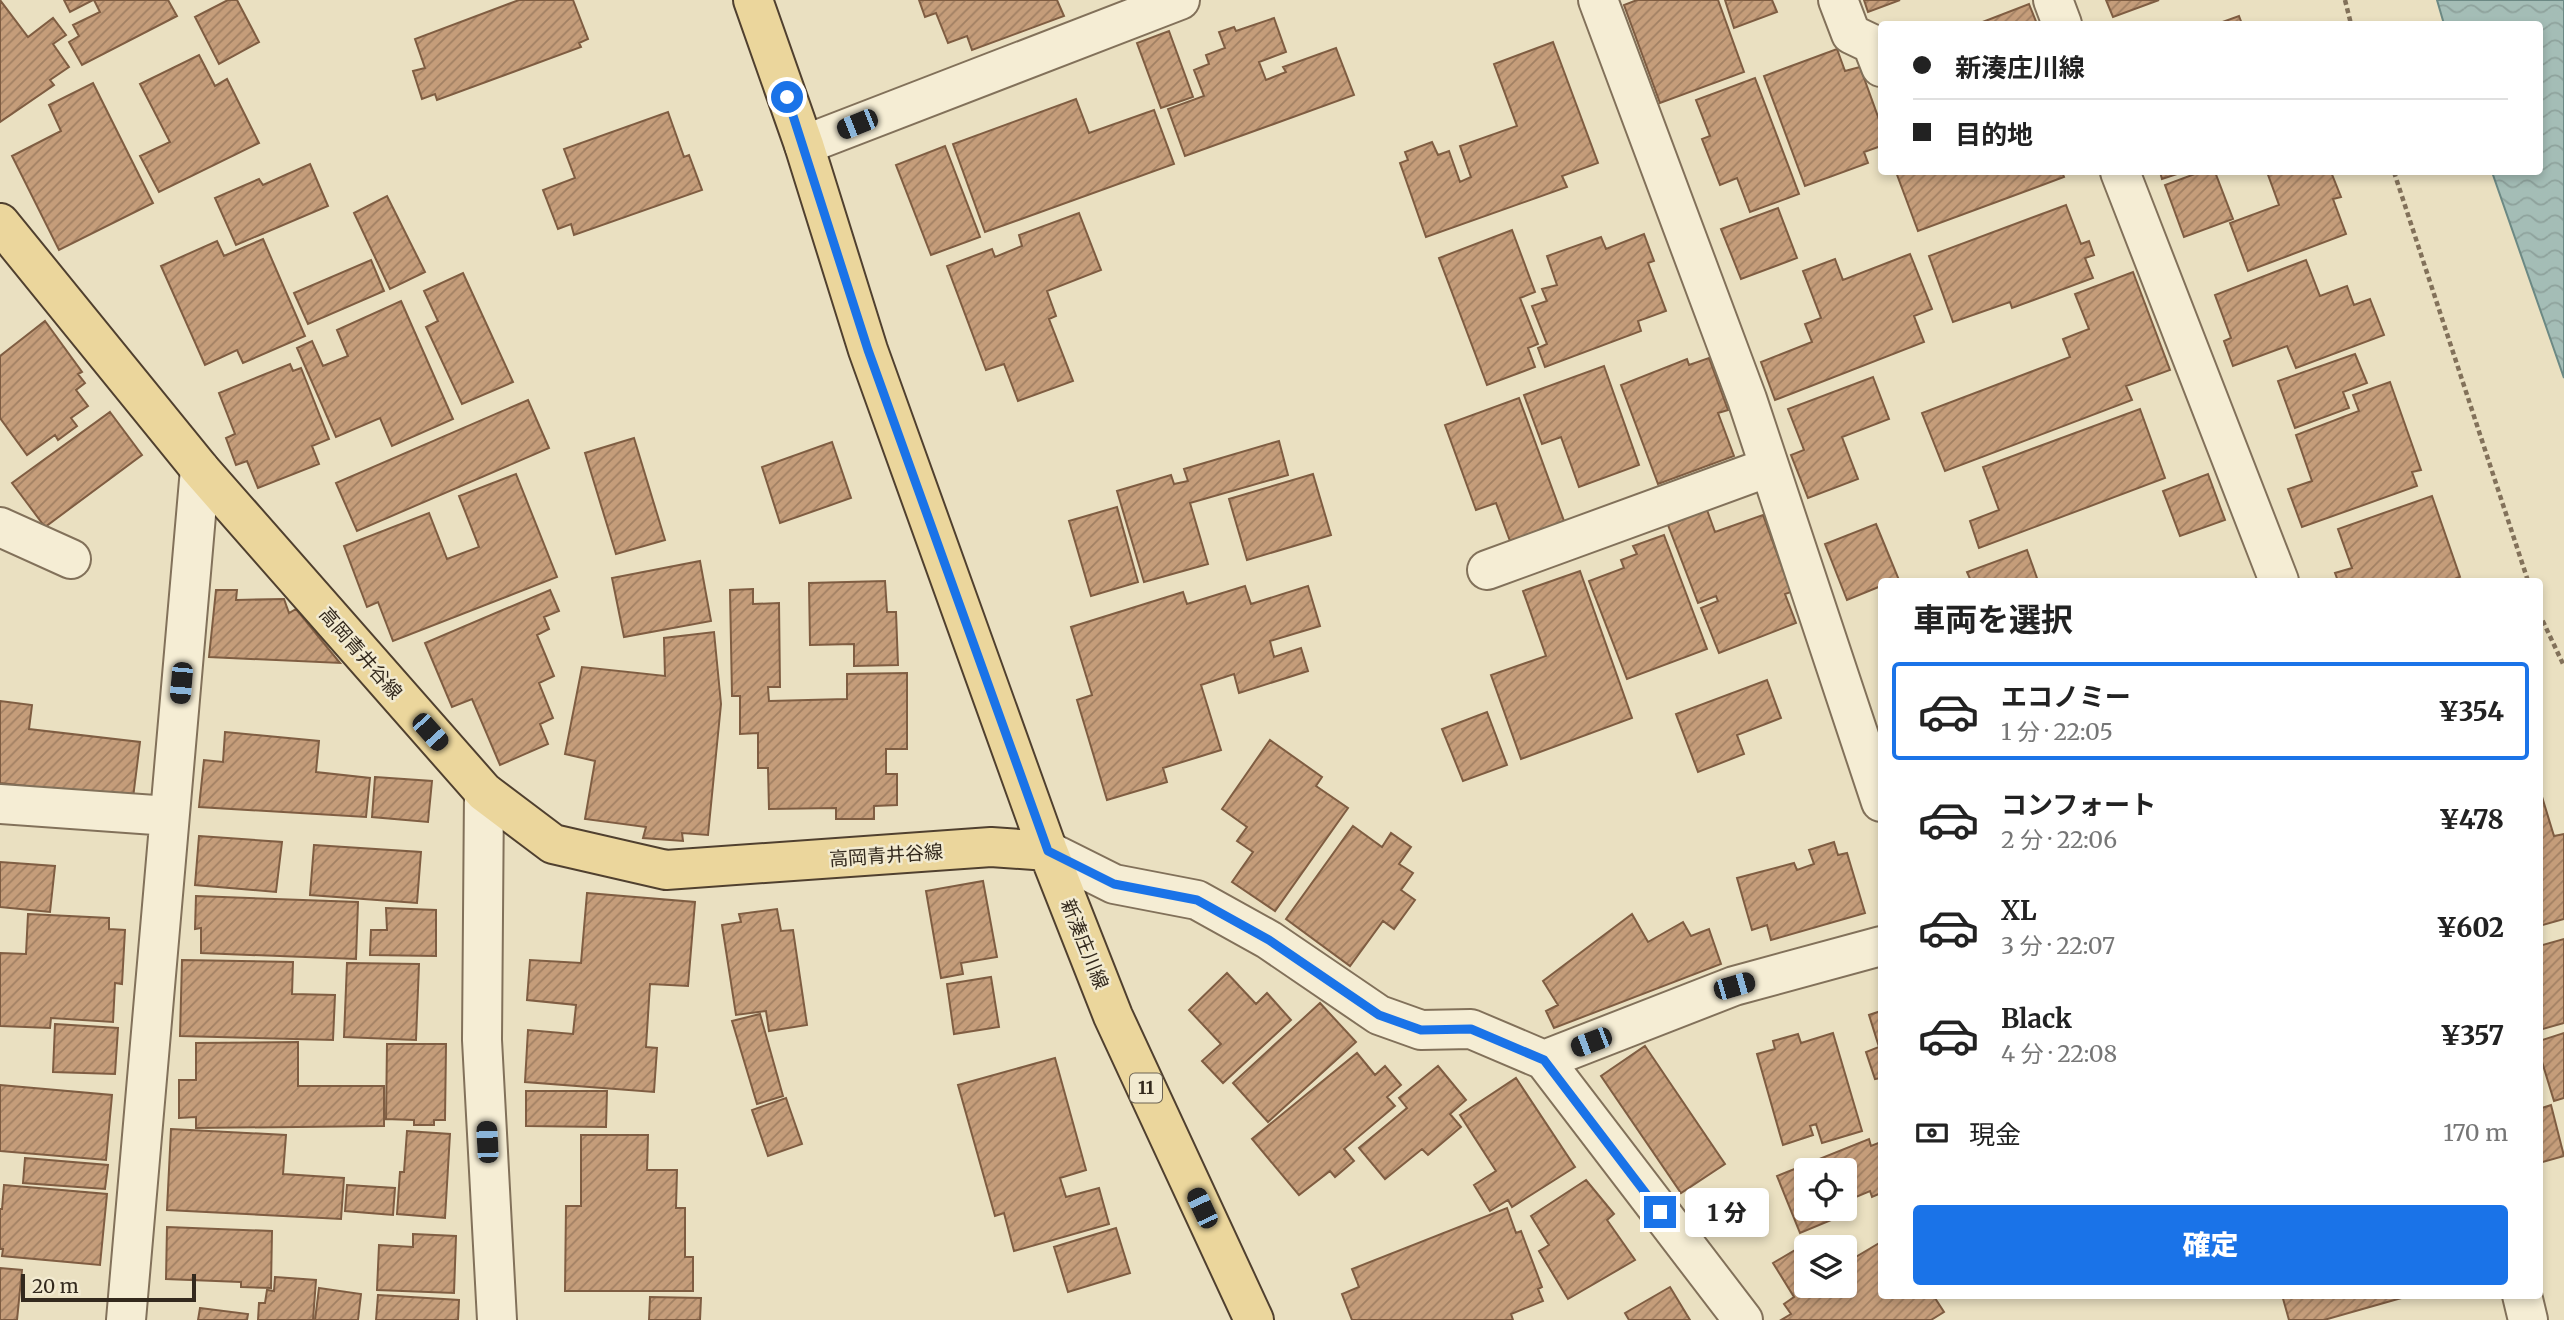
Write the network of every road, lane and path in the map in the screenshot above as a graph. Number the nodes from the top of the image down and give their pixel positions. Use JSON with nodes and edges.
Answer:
{"nodes":[{"id":1,"x":753,"y":0,"type":"edge"},
{"id":2,"x":1180,"y":0,"type":"edge"},
{"id":3,"x":1598,"y":0,"type":"edge"},
{"id":4,"x":1838,"y":0,"type":"edge"},
{"id":5,"x":2053,"y":0,"type":"edge"},
{"id":6,"x":2344,"y":0,"type":"edge"},
{"id":7,"x":2061,"y":21,"type":"edge"},
{"id":8,"x":2350,"y":21,"type":"edge"},
{"id":9,"x":1878,"y":60,"type":"edge"},
{"id":10,"x":804,"y":145,"type":"junction"},
{"id":11,"x":2121,"y":175,"type":"edge"},
{"id":12,"x":2395,"y":175,"type":"edge"},
{"id":13,"x":0,"y":223,"type":"edge"},
{"id":14,"x":1769,"y":467,"type":"junction"},
{"id":15,"x":200,"y":470,"type":"junction"},
{"id":16,"x":0,"y":527,"type":"edge"},
{"id":17,"x":71,"y":559,"type":"dead end"},
{"id":18,"x":1487,"y":570,"type":"dead end"},
{"id":19,"x":2278,"y":578,"type":"edge"},
{"id":20,"x":2527,"y":578,"type":"edge"},
{"id":21,"x":2543,"y":622,"type":"edge"},
{"id":22,"x":2564,"y":666,"type":"edge"},
{"id":23,"x":484,"y":792,"type":"junction"},
{"id":24,"x":1878,"y":793,"type":"edge"},
{"id":25,"x":0,"y":804,"type":"edge"},
{"id":26,"x":169,"y":816,"type":"junction"},
{"id":27,"x":1048,"y":851,"type":"junction"},
{"id":28,"x":1878,"y":947,"type":"edge"},
{"id":29,"x":1544,"y":1060,"type":"junction"},
{"id":30,"x":2523,"y":1299,"type":"edge"},
{"id":31,"x":126,"y":1320,"type":"edge"},
{"id":32,"x":496,"y":1320,"type":"edge"},
{"id":33,"x":1254,"y":1320,"type":"edge"},
{"id":34,"x":1743,"y":1320,"type":"edge"},
{"id":35,"x":2528,"y":1320,"type":"edge"}],
"edges":[{"from":1,"to":10,"type":"main road","name":"新湊庄川線","number":"11"},
{"from":2,"to":10,"type":"street"},
{"from":3,"to":14,"type":"street"},
{"from":4,"to":9,"type":"street"},
{"from":5,"to":7,"type":"street"},
{"from":6,"to":8,"type":"path"},
{"from":10,"to":27,"type":"main road","name":"新湊庄川線","number":"11"},
{"from":11,"to":19,"type":"street"},
{"from":12,"to":20,"type":"path"},
{"from":13,"to":15,"type":"main road","name":"高岡青井谷線"},
{"from":14,"to":18,"type":"street"},
{"from":14,"to":24,"type":"street"},
{"from":15,"to":23,"type":"main road","name":"高岡青井谷線"},
{"from":15,"to":26,"type":"street"},
{"from":16,"to":17,"type":"street"},
{"from":21,"to":22,"type":"path"},
{"from":23,"to":27,"type":"main road","name":"高岡青井谷線"},
{"from":23,"to":32,"type":"street"},
{"from":25,"to":26,"type":"street"},
{"from":26,"to":31,"type":"street"},
{"from":27,"to":29,"type":"street"},
{"from":27,"to":33,"type":"main road","name":"新湊庄川線","number":"11"},
{"from":28,"to":29,"type":"street"},
{"from":29,"to":34,"type":"street"},
{"from":30,"to":35,"type":"street"}]}
